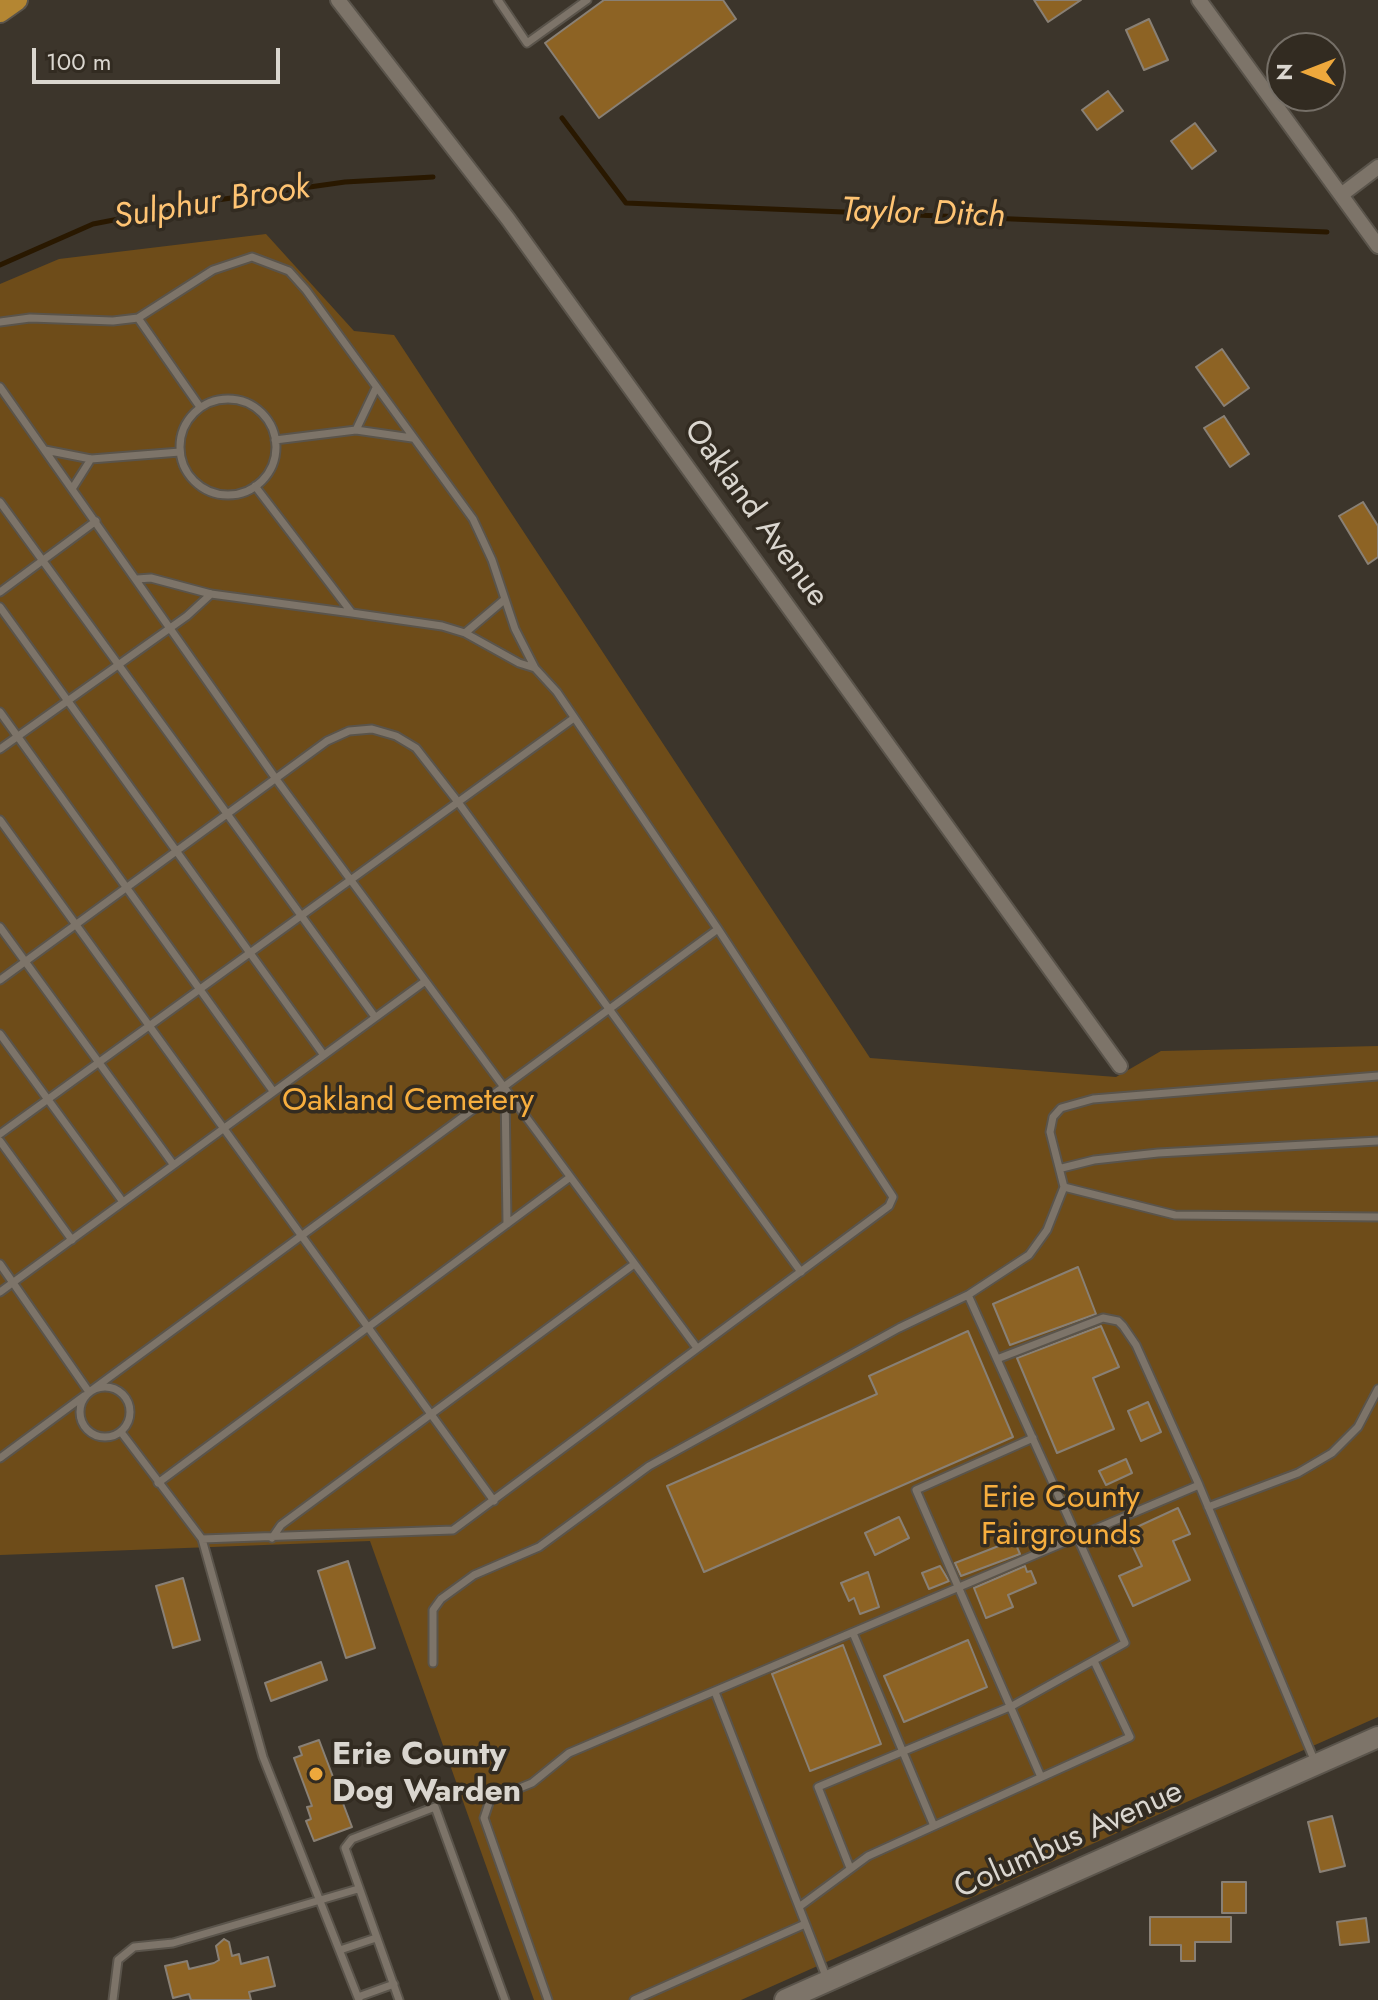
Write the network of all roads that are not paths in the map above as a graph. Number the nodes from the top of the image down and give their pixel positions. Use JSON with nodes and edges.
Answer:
{"nodes":[{"id":1,"x":17,"y":0,"type":"edge"},
{"id":2,"x":338,"y":0,"type":"edge"},
{"id":3,"x":498,"y":0,"type":"edge"},
{"id":4,"x":587,"y":0,"type":"edge"},
{"id":5,"x":1199,"y":0,"type":"edge"},
{"id":6,"x":0,"y":12,"type":"edge"},
{"id":7,"x":1378,"y":167,"type":"edge"},
{"id":8,"x":1341,"y":195,"type":"junction"},
{"id":9,"x":1378,"y":246,"type":"edge"},
{"id":10,"x":138,"y":318,"type":"junction"},
{"id":11,"x":0,"y":322,"type":"edge"},
{"id":12,"x":0,"y":387,"type":"edge"},
{"id":13,"x":376,"y":388,"type":"junction"},
{"id":14,"x":200,"y":407,"type":"junction"},
{"id":15,"x":356,"y":430,"type":"junction"},
{"id":16,"x":414,"y":438,"type":"junction"},
{"id":17,"x":275,"y":440,"type":"junction"},
{"id":18,"x":45,"y":450,"type":"junction"},
{"id":19,"x":180,"y":452,"type":"junction"},
{"id":20,"x":91,"y":459,"type":"junction"},
{"id":21,"x":255,"y":486,"type":"junction"},
{"id":22,"x":72,"y":489,"type":"junction"},
{"id":23,"x":0,"y":502,"type":"edge"},
{"id":24,"x":96,"y":521,"type":"junction"},
{"id":25,"x":42,"y":561,"type":"junction"},
{"id":26,"x":137,"y":579,"type":"junction"},
{"id":27,"x":0,"y":592,"type":"edge"},
{"id":28,"x":211,"y":594,"type":"junction"},
{"id":29,"x":504,"y":600,"type":"junction"},
{"id":30,"x":0,"y":607,"type":"edge"},
{"id":31,"x":352,"y":613,"type":"junction"},
{"id":32,"x":169,"y":626,"type":"junction"},
{"id":33,"x":465,"y":633,"type":"junction"},
{"id":34,"x":117,"y":664,"type":"junction"},
{"id":35,"x":535,"y":668,"type":"junction"},
{"id":36,"x":68,"y":700,"type":"junction"},
{"id":37,"x":0,"y":712,"type":"edge"},
{"id":38,"x":574,"y":718,"type":"junction"},
{"id":39,"x":18,"y":736,"type":"junction"},
{"id":40,"x":0,"y":749,"type":"edge"},
{"id":41,"x":276,"y":779,"type":"junction"},
{"id":42,"x":458,"y":802,"type":"junction"},
{"id":43,"x":227,"y":815,"type":"junction"},
{"id":44,"x":0,"y":820,"type":"edge"},
{"id":45,"x":178,"y":851,"type":"junction"},
{"id":46,"x":351,"y":882,"type":"junction"},
{"id":47,"x":127,"y":888,"type":"junction"},
{"id":48,"x":301,"y":916,"type":"junction"},
{"id":49,"x":76,"y":926,"type":"junction"},
{"id":50,"x":0,"y":927,"type":"edge"},
{"id":51,"x":718,"y":929,"type":"junction"},
{"id":52,"x":250,"y":953,"type":"junction"},
{"id":53,"x":25,"y":962,"type":"junction"},
{"id":54,"x":0,"y":980,"type":"edge"},
{"id":55,"x":424,"y":982,"type":"junction"},
{"id":56,"x":200,"y":989,"type":"junction"},
{"id":57,"x":610,"y":1011,"type":"junction"},
{"id":58,"x":375,"y":1017,"type":"junction"},
{"id":59,"x":150,"y":1027,"type":"junction"},
{"id":60,"x":0,"y":1034,"type":"edge"},
{"id":61,"x":323,"y":1054,"type":"junction"},
{"id":62,"x":100,"y":1063,"type":"junction"},
{"id":63,"x":1120,"y":1066,"type":"dead end"},
{"id":64,"x":1378,"y":1076,"type":"edge"},
{"id":65,"x":505,"y":1088,"type":"junction"},
{"id":66,"x":273,"y":1091,"type":"junction"},
{"id":67,"x":48,"y":1100,"type":"junction"},
{"id":68,"x":222,"y":1127,"type":"junction"},
{"id":69,"x":0,"y":1134,"type":"edge"},
{"id":70,"x":0,"y":1141,"type":"edge"},
{"id":71,"x":1378,"y":1141,"type":"edge"},
{"id":72,"x":173,"y":1164,"type":"junction"},
{"id":73,"x":1062,"y":1168,"type":"junction"},
{"id":74,"x":569,"y":1178,"type":"junction"},
{"id":75,"x":1064,"y":1187,"type":"junction"},
{"id":76,"x":123,"y":1202,"type":"junction"},
{"id":77,"x":1378,"y":1217,"type":"edge"},
{"id":78,"x":507,"y":1224,"type":"junction"},
{"id":79,"x":301,"y":1237,"type":"junction"},
{"id":80,"x":72,"y":1240,"type":"junction"},
{"id":81,"x":0,"y":1264,"type":"edge"},
{"id":82,"x":633,"y":1265,"type":"junction"},
{"id":83,"x":801,"y":1272,"type":"junction"},
{"id":84,"x":12,"y":1282,"type":"junction"},
{"id":85,"x":0,"y":1292,"type":"edge"},
{"id":86,"x":968,"y":1295,"type":"junction"},
{"id":87,"x":368,"y":1328,"type":"junction"},
{"id":88,"x":697,"y":1348,"type":"junction"},
{"id":89,"x":997,"y":1359,"type":"junction"},
{"id":90,"x":1378,"y":1389,"type":"edge"},
{"id":91,"x":89,"y":1392,"type":"junction"},
{"id":92,"x":430,"y":1414,"type":"junction"},
{"id":93,"x":121,"y":1432,"type":"junction"},
{"id":94,"x":1033,"y":1438,"type":"junction"},
{"id":95,"x":0,"y":1458,"type":"edge"},
{"id":96,"x":158,"y":1483,"type":"junction"},
{"id":97,"x":1199,"y":1485,"type":"junction"},
{"id":98,"x":494,"y":1501,"type":"junction"},
{"id":99,"x":1208,"y":1507,"type":"junction"},
{"id":100,"x":1078,"y":1537,"type":"junction"},
{"id":101,"x":272,"y":1538,"type":"junction"},
{"id":102,"x":202,"y":1539,"type":"junction"},
{"id":103,"x":959,"y":1587,"type":"junction"},
{"id":104,"x":853,"y":1633,"type":"junction"},
{"id":105,"x":1094,"y":1661,"type":"junction"},
{"id":106,"x":433,"y":1663,"type":"dead end"},
{"id":107,"x":715,"y":1692,"type":"junction"},
{"id":108,"x":1012,"y":1706,"type":"junction"},
{"id":109,"x":1378,"y":1737,"type":"edge"},
{"id":110,"x":903,"y":1751,"type":"junction"},
{"id":111,"x":1316,"y":1764,"type":"junction"},
{"id":112,"x":1041,"y":1777,"type":"junction"},
{"id":113,"x":934,"y":1826,"type":"junction"},
{"id":114,"x":850,"y":1868,"type":"junction"},
{"id":115,"x":358,"y":1889,"type":"junction"},
{"id":116,"x":320,"y":1901,"type":"junction"},
{"id":117,"x":799,"y":1907,"type":"junction"},
{"id":118,"x":805,"y":1924,"type":"junction"},
{"id":119,"x":376,"y":1938,"type":"junction"},
{"id":120,"x":340,"y":1950,"type":"junction"},
{"id":121,"x":828,"y":1981,"type":"junction"},
{"id":122,"x":394,"y":1984,"type":"junction"},
{"id":123,"x":358,"y":1999,"type":"edge"},
{"id":124,"x":113,"y":2000,"type":"edge"},
{"id":125,"x":399,"y":2000,"type":"edge"},
{"id":126,"x":505,"y":2000,"type":"edge"},
{"id":127,"x":548,"y":2000,"type":"edge"},
{"id":128,"x":634,"y":2000,"type":"edge"},
{"id":129,"x":785,"y":2000,"type":"edge"}],
"edges":[{"from":1,"to":6,"type":"main road"},
{"from":2,"to":63,"type":"street","name":"Oakland Avenue"},
{"from":3,"to":4,"type":"lane"},
{"from":5,"to":8,"type":"street"},
{"from":7,"to":8,"type":"street"},
{"from":8,"to":9,"type":"street"},
{"from":10,"to":11,"type":"lane"},
{"from":10,"to":13,"type":"lane"},
{"from":10,"to":14,"type":"lane"},
{"from":12,"to":18,"type":"lane"},
{"from":13,"to":15,"type":"lane"},
{"from":13,"to":16,"type":"lane"},
{"from":14,"to":17,"type":"lane"},
{"from":14,"to":19,"type":"lane"},
{"from":15,"to":16,"type":"lane"},
{"from":15,"to":17,"type":"lane"},
{"from":16,"to":29,"type":"lane"},
{"from":17,"to":21,"type":"lane"},
{"from":18,"to":20,"type":"lane"},
{"from":18,"to":22,"type":"lane"},
{"from":19,"to":20,"type":"lane"},
{"from":19,"to":21,"type":"lane"},
{"from":20,"to":22,"type":"lane"},
{"from":21,"to":31,"type":"lane"},
{"from":22,"to":24,"type":"lane"},
{"from":23,"to":25,"type":"lane"},
{"from":24,"to":25,"type":"lane"},
{"from":24,"to":26,"type":"lane"},
{"from":25,"to":27,"type":"lane"},
{"from":25,"to":34,"type":"lane"},
{"from":26,"to":28,"type":"lane"},
{"from":26,"to":32,"type":"lane"},
{"from":28,"to":31,"type":"lane"},
{"from":28,"to":32,"type":"lane"},
{"from":29,"to":33,"type":"lane"},
{"from":29,"to":35,"type":"lane"},
{"from":30,"to":36,"type":"lane"},
{"from":31,"to":33,"type":"lane"},
{"from":32,"to":34,"type":"lane"},
{"from":32,"to":41,"type":"lane"},
{"from":33,"to":35,"type":"lane"},
{"from":34,"to":36,"type":"lane"},
{"from":34,"to":43,"type":"lane"},
{"from":35,"to":38,"type":"lane"},
{"from":36,"to":39,"type":"lane"},
{"from":36,"to":45,"type":"lane"},
{"from":37,"to":39,"type":"lane"},
{"from":38,"to":42,"type":"lane"},
{"from":38,"to":51,"type":"lane"},
{"from":39,"to":40,"type":"lane"},
{"from":39,"to":47,"type":"lane"},
{"from":41,"to":42,"type":"lane"},
{"from":41,"to":43,"type":"lane"},
{"from":41,"to":46,"type":"lane"},
{"from":42,"to":46,"type":"lane"},
{"from":42,"to":57,"type":"lane"},
{"from":43,"to":45,"type":"lane"},
{"from":43,"to":48,"type":"lane"},
{"from":44,"to":49,"type":"lane"},
{"from":45,"to":47,"type":"lane"},
{"from":45,"to":52,"type":"lane"},
{"from":46,"to":48,"type":"lane"},
{"from":46,"to":55,"type":"lane"},
{"from":47,"to":49,"type":"lane"},
{"from":47,"to":56,"type":"lane"},
{"from":48,"to":52,"type":"lane"},
{"from":48,"to":58,"type":"lane"},
{"from":49,"to":53,"type":"lane"},
{"from":49,"to":59,"type":"lane"},
{"from":50,"to":53,"type":"lane"},
{"from":51,"to":57,"type":"lane"},
{"from":51,"to":83,"type":"lane"},
{"from":52,"to":56,"type":"lane"},
{"from":52,"to":61,"type":"lane"},
{"from":53,"to":54,"type":"lane"},
{"from":53,"to":62,"type":"lane"},
{"from":55,"to":58,"type":"lane"},
{"from":55,"to":65,"type":"lane"},
{"from":56,"to":59,"type":"lane"},
{"from":56,"to":66,"type":"lane"},
{"from":57,"to":65,"type":"lane"},
{"from":57,"to":83,"type":"lane"},
{"from":58,"to":61,"type":"lane"},
{"from":59,"to":62,"type":"lane"},
{"from":59,"to":68,"type":"lane"},
{"from":60,"to":67,"type":"lane"},
{"from":61,"to":66,"type":"lane"},
{"from":62,"to":67,"type":"lane"},
{"from":62,"to":72,"type":"lane"},
{"from":64,"to":73,"type":"lane"},
{"from":65,"to":74,"type":"lane"},
{"from":65,"to":78,"type":"lane"},
{"from":65,"to":79,"type":"lane"},
{"from":66,"to":68,"type":"lane"},
{"from":67,"to":69,"type":"lane"},
{"from":67,"to":76,"type":"lane"},
{"from":68,"to":72,"type":"lane"},
{"from":68,"to":79,"type":"lane"},
{"from":70,"to":80,"type":"lane"},
{"from":71,"to":73,"type":"lane"},
{"from":72,"to":76,"type":"lane"},
{"from":73,"to":75,"type":"lane"},
{"from":74,"to":78,"type":"lane"},
{"from":74,"to":82,"type":"lane"},
{"from":75,"to":77,"type":"lane"},
{"from":75,"to":86,"type":"lane"},
{"from":76,"to":80,"type":"lane"},
{"from":78,"to":87,"type":"lane"},
{"from":79,"to":87,"type":"lane"},
{"from":79,"to":91,"type":"lane"},
{"from":80,"to":84,"type":"lane"},
{"from":81,"to":84,"type":"lane"},
{"from":82,"to":88,"type":"lane"},
{"from":82,"to":92,"type":"lane"},
{"from":83,"to":88,"type":"lane"},
{"from":84,"to":85,"type":"lane"},
{"from":84,"to":91,"type":"lane"},
{"from":86,"to":89,"type":"lane"},
{"from":86,"to":106,"type":"lane"},
{"from":87,"to":92,"type":"lane"},
{"from":87,"to":96,"type":"lane"},
{"from":88,"to":98,"type":"lane"},
{"from":89,"to":94,"type":"lane"},
{"from":89,"to":97,"type":"lane"},
{"from":90,"to":99,"type":"lane"},
{"from":91,"to":93,"type":"lane"},
{"from":91,"to":93,"type":"lane"},
{"from":91,"to":95,"type":"lane"},
{"from":92,"to":98,"type":"lane"},
{"from":92,"to":101,"type":"lane"},
{"from":93,"to":96,"type":"lane"},
{"from":94,"to":100,"type":"lane"},
{"from":94,"to":103,"type":"lane"},
{"from":96,"to":102,"type":"lane"},
{"from":97,"to":99,"type":"lane"},
{"from":97,"to":100,"type":"lane"},
{"from":98,"to":101,"type":"lane"},
{"from":99,"to":111,"type":"lane"},
{"from":100,"to":103,"type":"lane"},
{"from":100,"to":105,"type":"lane"},
{"from":101,"to":102,"type":"lane"},
{"from":102,"to":116,"type":"lane"},
{"from":103,"to":104,"type":"lane"},
{"from":103,"to":108,"type":"lane"},
{"from":104,"to":107,"type":"lane"},
{"from":104,"to":110,"type":"lane"},
{"from":105,"to":108,"type":"lane"},
{"from":105,"to":112,"type":"lane"},
{"from":107,"to":117,"type":"lane"},
{"from":107,"to":127,"type":"lane"},
{"from":108,"to":110,"type":"lane"},
{"from":108,"to":112,"type":"lane"},
{"from":109,"to":111,"type":"main road","name":"Columbus Avenue"},
{"from":110,"to":113,"type":"lane"},
{"from":110,"to":114,"type":"lane"},
{"from":111,"to":121,"type":"main road","name":"Columbus Avenue"},
{"from":112,"to":113,"type":"lane"},
{"from":113,"to":114,"type":"lane"},
{"from":114,"to":117,"type":"lane"},
{"from":115,"to":116,"type":"lane"},
{"from":115,"to":119,"type":"lane"},
{"from":115,"to":126,"type":"lane"},
{"from":116,"to":120,"type":"lane"},
{"from":116,"to":124,"type":"lane"},
{"from":117,"to":118,"type":"lane"},
{"from":118,"to":121,"type":"lane"},
{"from":118,"to":128,"type":"lane"},
{"from":119,"to":120,"type":"lane"},
{"from":119,"to":122,"type":"lane"},
{"from":120,"to":123,"type":"lane"},
{"from":121,"to":129,"type":"main road","name":"Columbus Avenue"},
{"from":122,"to":123,"type":"lane"},
{"from":122,"to":125,"type":"lane"}]}
